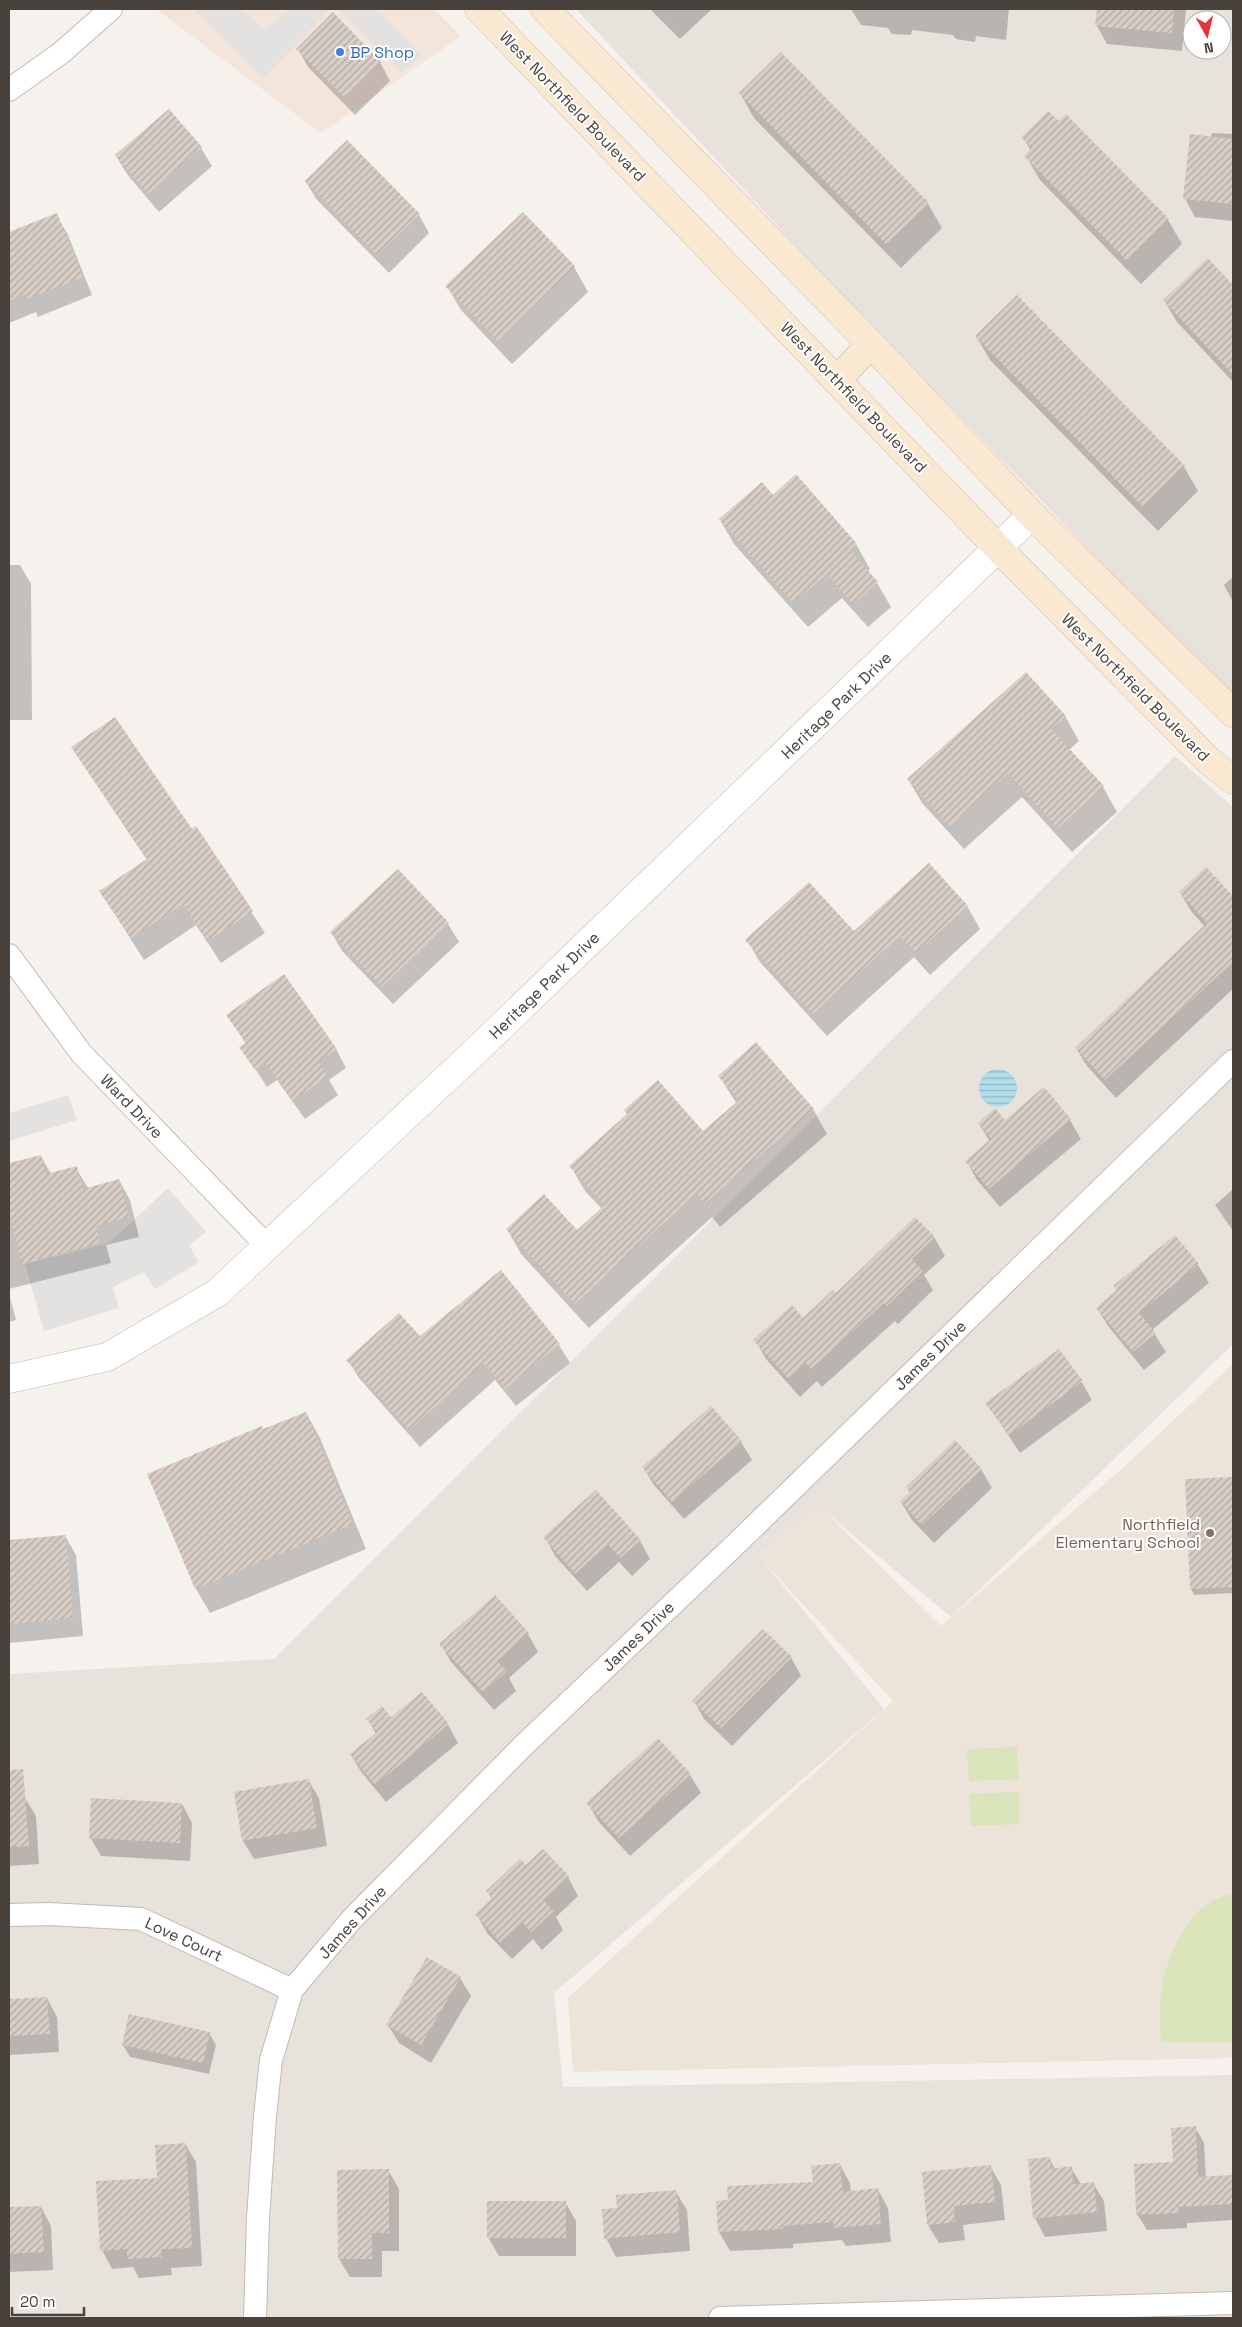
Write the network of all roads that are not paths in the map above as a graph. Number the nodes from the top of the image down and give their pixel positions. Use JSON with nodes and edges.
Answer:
{"nodes":[{"id":1,"x":111,"y":9,"type":"edge"},
{"id":2,"x":479,"y":9,"type":"edge"},
{"id":3,"x":545,"y":9,"type":"edge"},
{"id":4,"x":9,"y":90,"type":"edge"},
{"id":5,"x":871,"y":344,"type":"junction"},
{"id":6,"x":838,"y":380,"type":"junction"},
{"id":7,"x":1032,"y":516,"type":"junction"},
{"id":8,"x":999,"y":549,"type":"junction"},
{"id":9,"x":1233,"y":713,"type":"edge"},
{"id":10,"x":1233,"y":780,"type":"edge"},
{"id":11,"x":9,"y":955,"type":"edge"},
{"id":12,"x":1233,"y":1061,"type":"edge"},
{"id":13,"x":268,"y":1247,"type":"junction"},
{"id":14,"x":9,"y":1379,"type":"edge"},
{"id":15,"x":9,"y":1915,"type":"edge"},
{"id":16,"x":292,"y":1990,"type":"junction"},
{"id":17,"x":1233,"y":2303,"type":"edge"},
{"id":18,"x":255,"y":2318,"type":"edge"},
{"id":19,"x":720,"y":2318,"type":"edge"}],
"edges":[{"from":1,"to":4,"type":"street"},
{"from":2,"to":6,"type":"main road","name":"West Northfield Boulevard"},
{"from":3,"to":5,"type":"main road"},
{"from":5,"to":6,"type":"main road"},
{"from":5,"to":7,"type":"main road"},
{"from":6,"to":8,"type":"main road","name":"West Northfield Boulevard"},
{"from":7,"to":8,"type":"street","name":"Heritage Park Drive"},
{"from":7,"to":9,"type":"main road"},
{"from":8,"to":10,"type":"main road","name":"West Northfield Boulevard"},
{"from":8,"to":13,"type":"street","name":"Heritage Park Drive"},
{"from":11,"to":13,"type":"street","name":"Ward Drive"},
{"from":12,"to":16,"type":"street","name":"James Drive"},
{"from":13,"to":14,"type":"street","name":"Heritage Park Drive"},
{"from":15,"to":16,"type":"street","name":"Love Court"},
{"from":16,"to":18,"type":"street","name":"James Drive"},
{"from":17,"to":19,"type":"street"}]}
